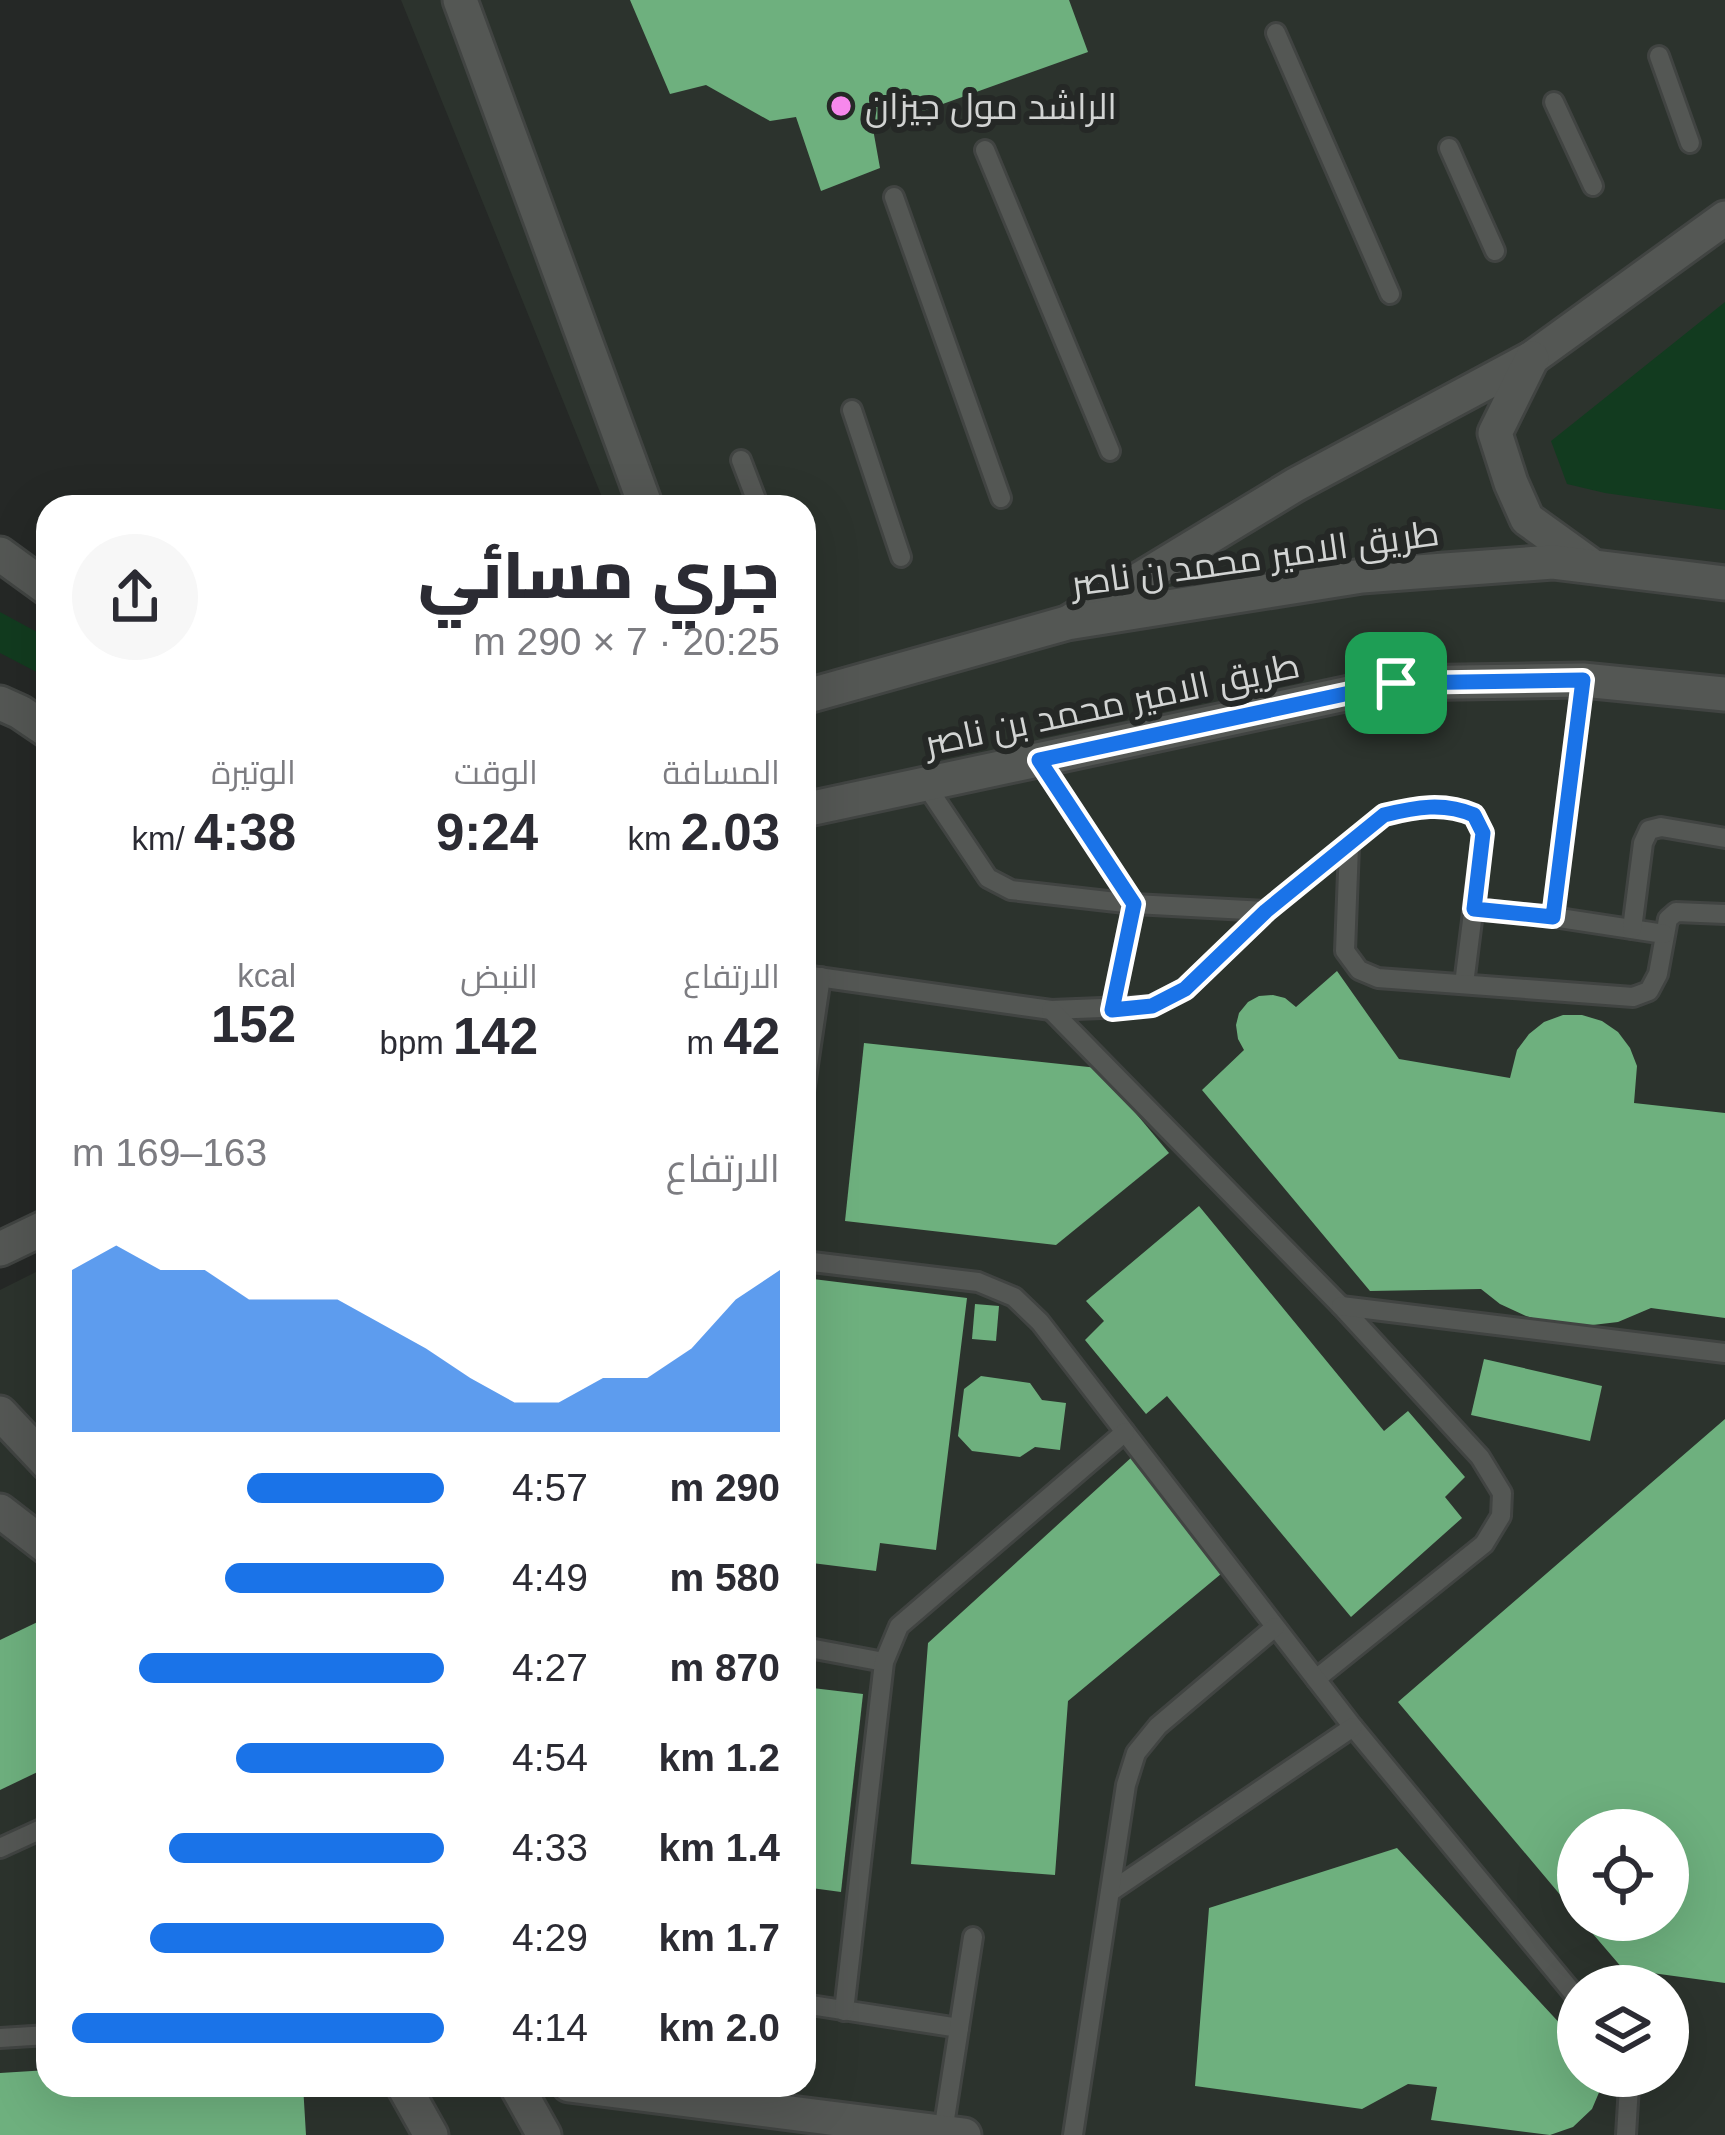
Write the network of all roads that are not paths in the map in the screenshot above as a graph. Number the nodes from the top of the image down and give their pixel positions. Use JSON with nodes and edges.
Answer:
{"nodes":[{"id":1,"x":460,"y":0,"type":"edge"},
{"id":2,"x":1276,"y":33,"type":"dead end"},
{"id":3,"x":1659,"y":56,"type":"dead end"},
{"id":4,"x":1555,"y":102,"type":"dead end"},
{"id":5,"x":1690,"y":143,"type":"dead end"},
{"id":6,"x":1449,"y":148,"type":"dead end"},
{"id":7,"x":985,"y":150,"type":"dead end"},
{"id":8,"x":1593,"y":187,"type":"dead end"},
{"id":9,"x":894,"y":197,"type":"dead end"},
{"id":10,"x":1725,"y":218,"type":"edge"},
{"id":11,"x":1496,"y":251,"type":"dead end"},
{"id":12,"x":1390,"y":294,"type":"dead end"},
{"id":13,"x":1532,"y":358,"type":"junction"},
{"id":14,"x":853,"y":410,"type":"dead end"},
{"id":15,"x":1110,"y":451,"type":"dead end"},
{"id":16,"x":742,"y":460,"type":"dead end"},
{"id":17,"x":642,"y":495,"type":"edge"},
{"id":18,"x":755,"y":495,"type":"edge"},
{"id":19,"x":1001,"y":498,"type":"dead end"},
{"id":20,"x":0,"y":554,"type":"edge"},
{"id":21,"x":901,"y":557,"type":"dead end"},
{"id":22,"x":1594,"y":567,"type":"junction"},
{"id":23,"x":36,"y":580,"type":"edge"},
{"id":24,"x":1725,"y":583,"type":"edge"},
{"id":25,"x":1067,"y":623,"type":"junction"},
{"id":26,"x":1583,"y":680,"type":"junction"},
{"id":27,"x":816,"y":694,"type":"edge"},
{"id":28,"x":1725,"y":694,"type":"edge"},
{"id":29,"x":0,"y":704,"type":"edge"},
{"id":30,"x":36,"y":723,"type":"edge"},
{"id":31,"x":1039,"y":760,"type":"junction"},
{"id":32,"x":925,"y":784,"type":"junction"},
{"id":33,"x":816,"y":807,"type":"edge"},
{"id":34,"x":1725,"y":838,"type":"edge"},
{"id":35,"x":1348,"y":845,"type":"junction"},
{"id":36,"x":1134,"y":904,"type":"junction"},
{"id":37,"x":1474,"y":909,"type":"junction"},
{"id":38,"x":1266,"y":911,"type":"junction"},
{"id":39,"x":1725,"y":914,"type":"edge"},
{"id":40,"x":1553,"y":917,"type":"junction"},
{"id":41,"x":1632,"y":929,"type":"junction"},
{"id":42,"x":1664,"y":934,"type":"junction"},
{"id":43,"x":816,"y":976,"type":"edge"},
{"id":44,"x":1464,"y":984,"type":"junction"},
{"id":45,"x":1052,"y":1010,"type":"junction"},
{"id":46,"x":1112,"y":1010,"type":"junction"},
{"id":47,"x":36,"y":1232,"type":"edge"},
{"id":48,"x":0,"y":1250,"type":"edge"},
{"id":49,"x":816,"y":1262,"type":"edge"},
{"id":50,"x":1342,"y":1306,"type":"junction"},
{"id":51,"x":1725,"y":1353,"type":"edge"},
{"id":52,"x":0,"y":1413,"type":"edge"},
{"id":53,"x":1125,"y":1432,"type":"junction"},
{"id":54,"x":36,"y":1451,"type":"edge"},
{"id":55,"x":0,"y":1511,"type":"edge"},
{"id":56,"x":36,"y":1539,"type":"edge"},
{"id":57,"x":1275,"y":1627,"type":"junction"},
{"id":58,"x":816,"y":1649,"type":"edge"},
{"id":59,"x":884,"y":1662,"type":"junction"},
{"id":60,"x":1316,"y":1679,"type":"junction"},
{"id":61,"x":1353,"y":1727,"type":"junction"},
{"id":62,"x":36,"y":1831,"type":"edge"},
{"id":63,"x":0,"y":1847,"type":"edge"},
{"id":64,"x":1110,"y":1892,"type":"junction"},
{"id":65,"x":973,"y":1937,"type":"dead end"},
{"id":66,"x":1557,"y":1974,"type":"edge"},
{"id":67,"x":816,"y":2006,"type":"edge"},
{"id":68,"x":844,"y":2011,"type":"junction"},
{"id":69,"x":959,"y":2028,"type":"junction"},
{"id":70,"x":36,"y":2036,"type":"edge"},
{"id":71,"x":0,"y":2038,"type":"edge"},
{"id":72,"x":409,"y":2097,"type":"edge"},
{"id":73,"x":523,"y":2097,"type":"edge"},
{"id":74,"x":670,"y":2097,"type":"edge"},
{"id":75,"x":1628,"y":2097,"type":"edge"},
{"id":76,"x":954,"y":2134,"type":"edge"},
{"id":77,"x":430,"y":2135,"type":"edge"},
{"id":78,"x":544,"y":2135,"type":"edge"},
{"id":79,"x":1073,"y":2135,"type":"edge"},
{"id":80,"x":1626,"y":2135,"type":"edge"}],
"edges":[{"from":1,"to":17,"type":"main road"},
{"from":2,"to":12,"type":"lane"},
{"from":3,"to":5,"type":"lane"},
{"from":4,"to":8,"type":"lane"},
{"from":6,"to":11,"type":"lane"},
{"from":7,"to":15,"type":"lane"},
{"from":9,"to":19,"type":"lane"},
{"from":10,"to":13,"type":"main road"},
{"from":13,"to":22,"type":"main road"},
{"from":13,"to":25,"type":"main road"},
{"from":14,"to":21,"type":"lane"},
{"from":16,"to":18,"type":"lane"},
{"from":20,"to":23,"type":"main road"},
{"from":22,"to":24,"type":"main road","name":"طريق الامير محمد ن ناصر"},
{"from":22,"to":25,"type":"main road","name":"طريق الامير محمد ن ناصر"},
{"from":25,"to":27,"type":"main road","name":"طريق الامير محمد ن ناصر"},
{"from":26,"to":28,"type":"main road","name":"طريق الامير محمد بن ناصر"},
{"from":26,"to":31,"type":"main road","name":"طريق الامير محمد بن ناصر"},
{"from":26,"to":40,"type":"lane"},
{"from":29,"to":30,"type":"main road"},
{"from":31,"to":32,"type":"main road","name":"طريق الامير محمد بن ناصر"},
{"from":31,"to":36,"type":"lane"},
{"from":32,"to":33,"type":"main road","name":"طريق الامير محمد بن ناصر"},
{"from":32,"to":36,"type":"lane"},
{"from":34,"to":41,"type":"lane"},
{"from":35,"to":37,"type":"lane"},
{"from":35,"to":38,"type":"lane"},
{"from":35,"to":44,"type":"lane"},
{"from":36,"to":38,"type":"lane"},
{"from":36,"to":46,"type":"lane"},
{"from":37,"to":40,"type":"lane"},
{"from":37,"to":44,"type":"lane"},
{"from":38,"to":46,"type":"lane"},
{"from":39,"to":42,"type":"lane"},
{"from":40,"to":41,"type":"lane"},
{"from":41,"to":42,"type":"lane"},
{"from":42,"to":44,"type":"lane"},
{"from":43,"to":45,"type":"lane"},
{"from":45,"to":46,"type":"lane"},
{"from":45,"to":50,"type":"lane"},
{"from":47,"to":48,"type":"main road"},
{"from":49,"to":53,"type":"lane"},
{"from":50,"to":51,"type":"lane"},
{"from":50,"to":60,"type":"lane"},
{"from":52,"to":54,"type":"main road"},
{"from":53,"to":57,"type":"lane"},
{"from":53,"to":59,"type":"lane"},
{"from":55,"to":56,"type":"main road"},
{"from":57,"to":60,"type":"lane"},
{"from":57,"to":64,"type":"lane"},
{"from":58,"to":59,"type":"lane"},
{"from":59,"to":68,"type":"lane"},
{"from":60,"to":61,"type":"lane"},
{"from":61,"to":64,"type":"lane"},
{"from":61,"to":66,"type":"lane"},
{"from":62,"to":63,"type":"lane"},
{"from":64,"to":79,"type":"lane"},
{"from":65,"to":69,"type":"lane"},
{"from":67,"to":68,"type":"lane"},
{"from":68,"to":69,"type":"lane"},
{"from":69,"to":76,"type":"lane"},
{"from":70,"to":71,"type":"lane"},
{"from":72,"to":77,"type":"main road"},
{"from":73,"to":78,"type":"main road"},
{"from":74,"to":76,"type":"main road"},
{"from":75,"to":80,"type":"lane"}]}
